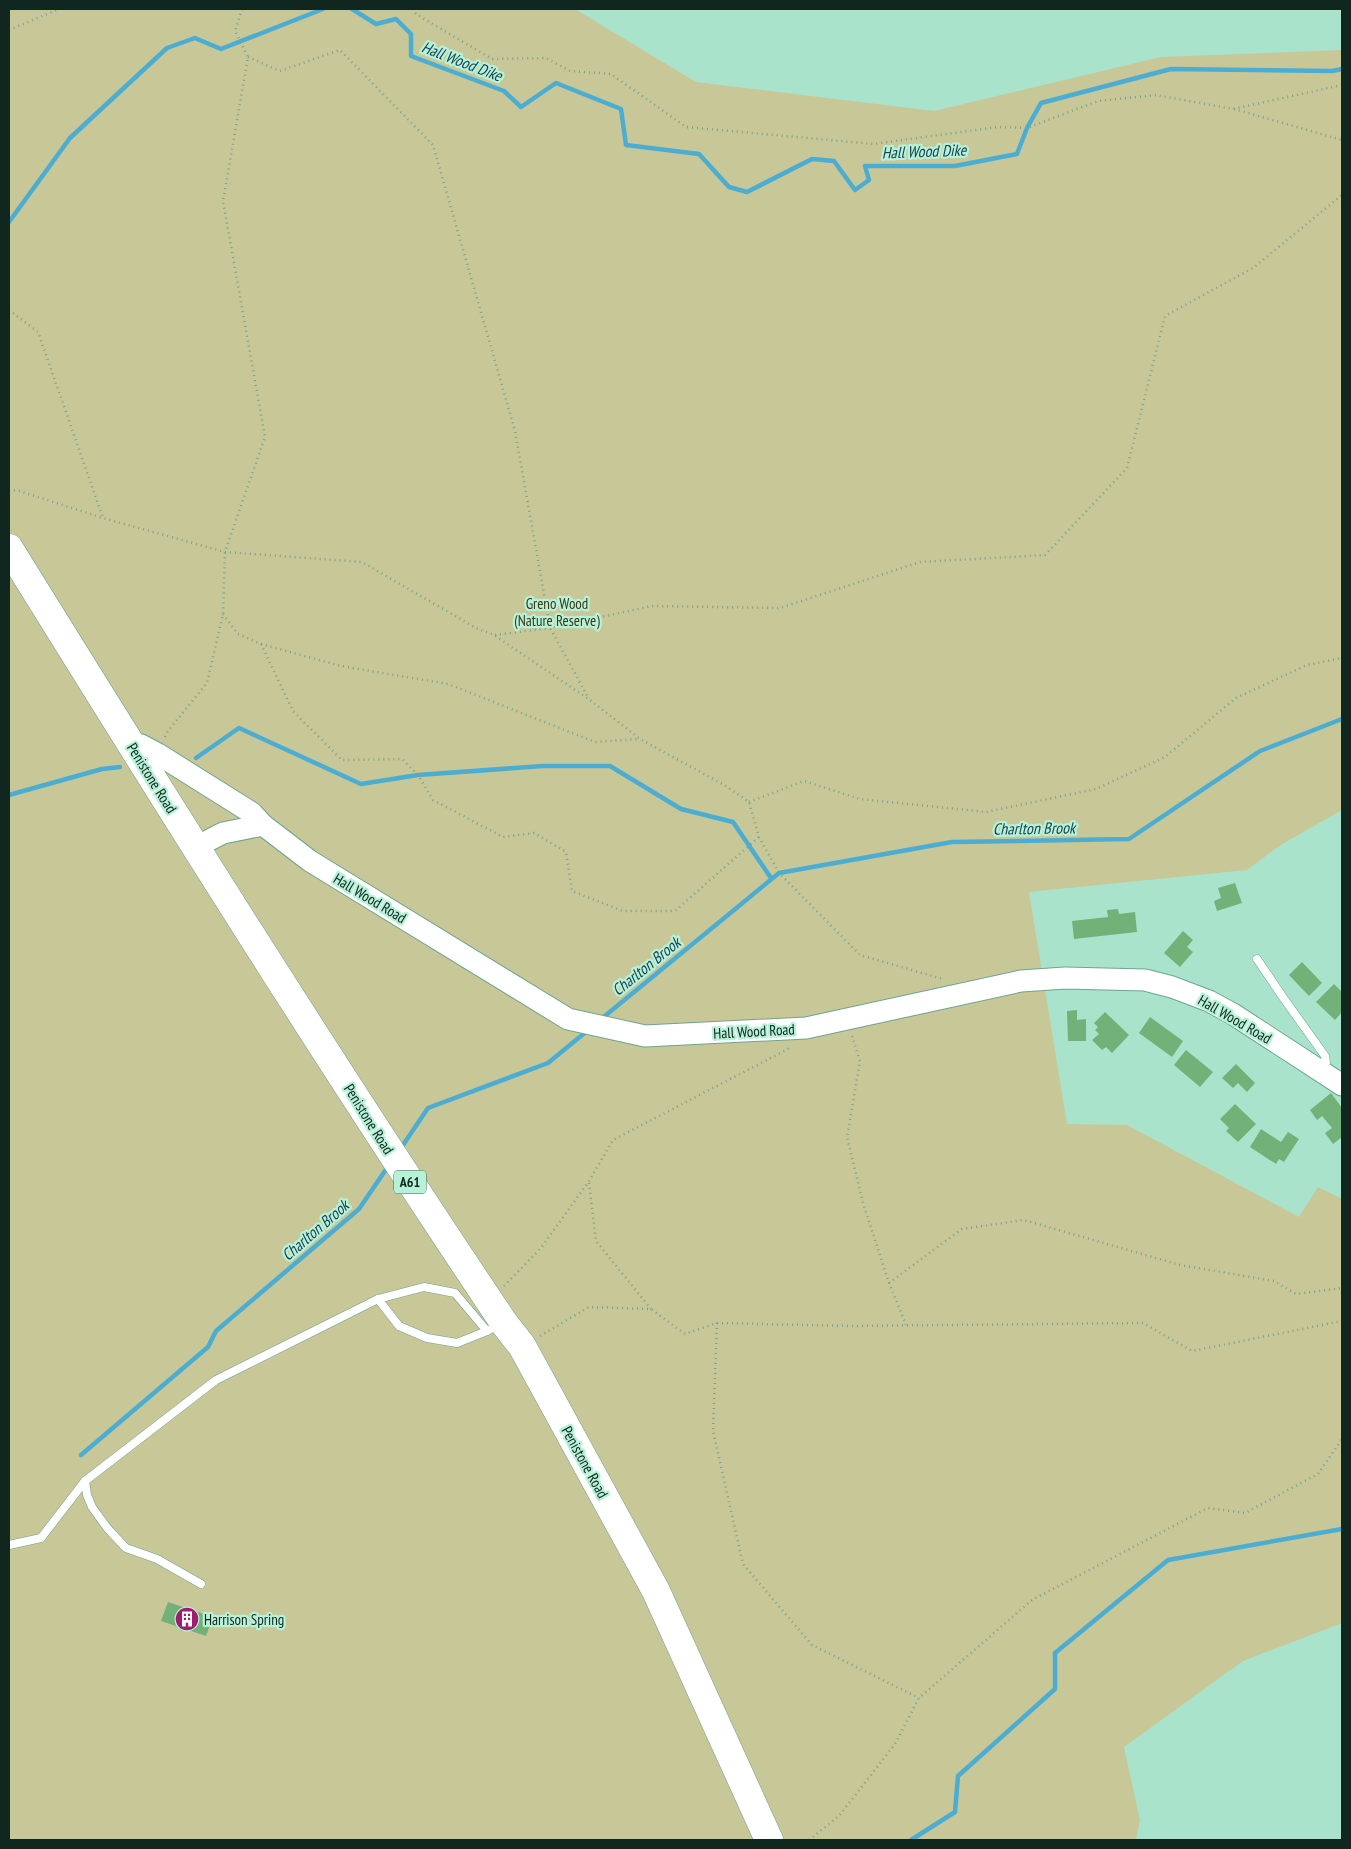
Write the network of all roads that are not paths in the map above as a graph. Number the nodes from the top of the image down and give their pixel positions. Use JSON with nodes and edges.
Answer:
{"nodes":[{"id":1,"x":9,"y":548,"type":"edge"},
{"id":2,"x":131,"y":745,"type":"junction"},
{"id":3,"x":264,"y":824,"type":"junction"},
{"id":4,"x":196,"y":847,"type":"junction"},
{"id":5,"x":1257,"y":959,"type":"dead end"},
{"id":6,"x":1323,"y":1072,"type":"junction"},
{"id":7,"x":1342,"y":1085,"type":"edge"},
{"id":8,"x":378,"y":1299,"type":"junction"},
{"id":9,"x":493,"y":1318,"type":"junction"},
{"id":10,"x":86,"y":1481,"type":"junction"},
{"id":11,"x":9,"y":1545,"type":"edge"},
{"id":12,"x":201,"y":1584,"type":"dead end"},
{"id":13,"x":769,"y":1840,"type":"edge"}],
"edges":[{"from":1,"to":2,"type":"highway","name":"Penistone Road","number":"A61"},
{"from":2,"to":3,"type":"main road","name":"Hall Wood Road"},
{"from":2,"to":4,"type":"highway","name":"Penistone Road","number":"A61"},
{"from":3,"to":4,"type":"main road"},
{"from":3,"to":6,"type":"main road","name":"Hall Wood Road"},
{"from":4,"to":9,"type":"highway","name":"Penistone Road","number":"A61"},
{"from":5,"to":6,"type":"lane"},
{"from":6,"to":7,"type":"main road","name":"Hall Wood Road"},
{"from":8,"to":9,"type":"lane"},
{"from":8,"to":9,"type":"lane"},
{"from":8,"to":10,"type":"lane"},
{"from":9,"to":13,"type":"highway","name":"Penistone Road","number":"A61"},
{"from":10,"to":11,"type":"lane"},
{"from":10,"to":12,"type":"lane"}]}
